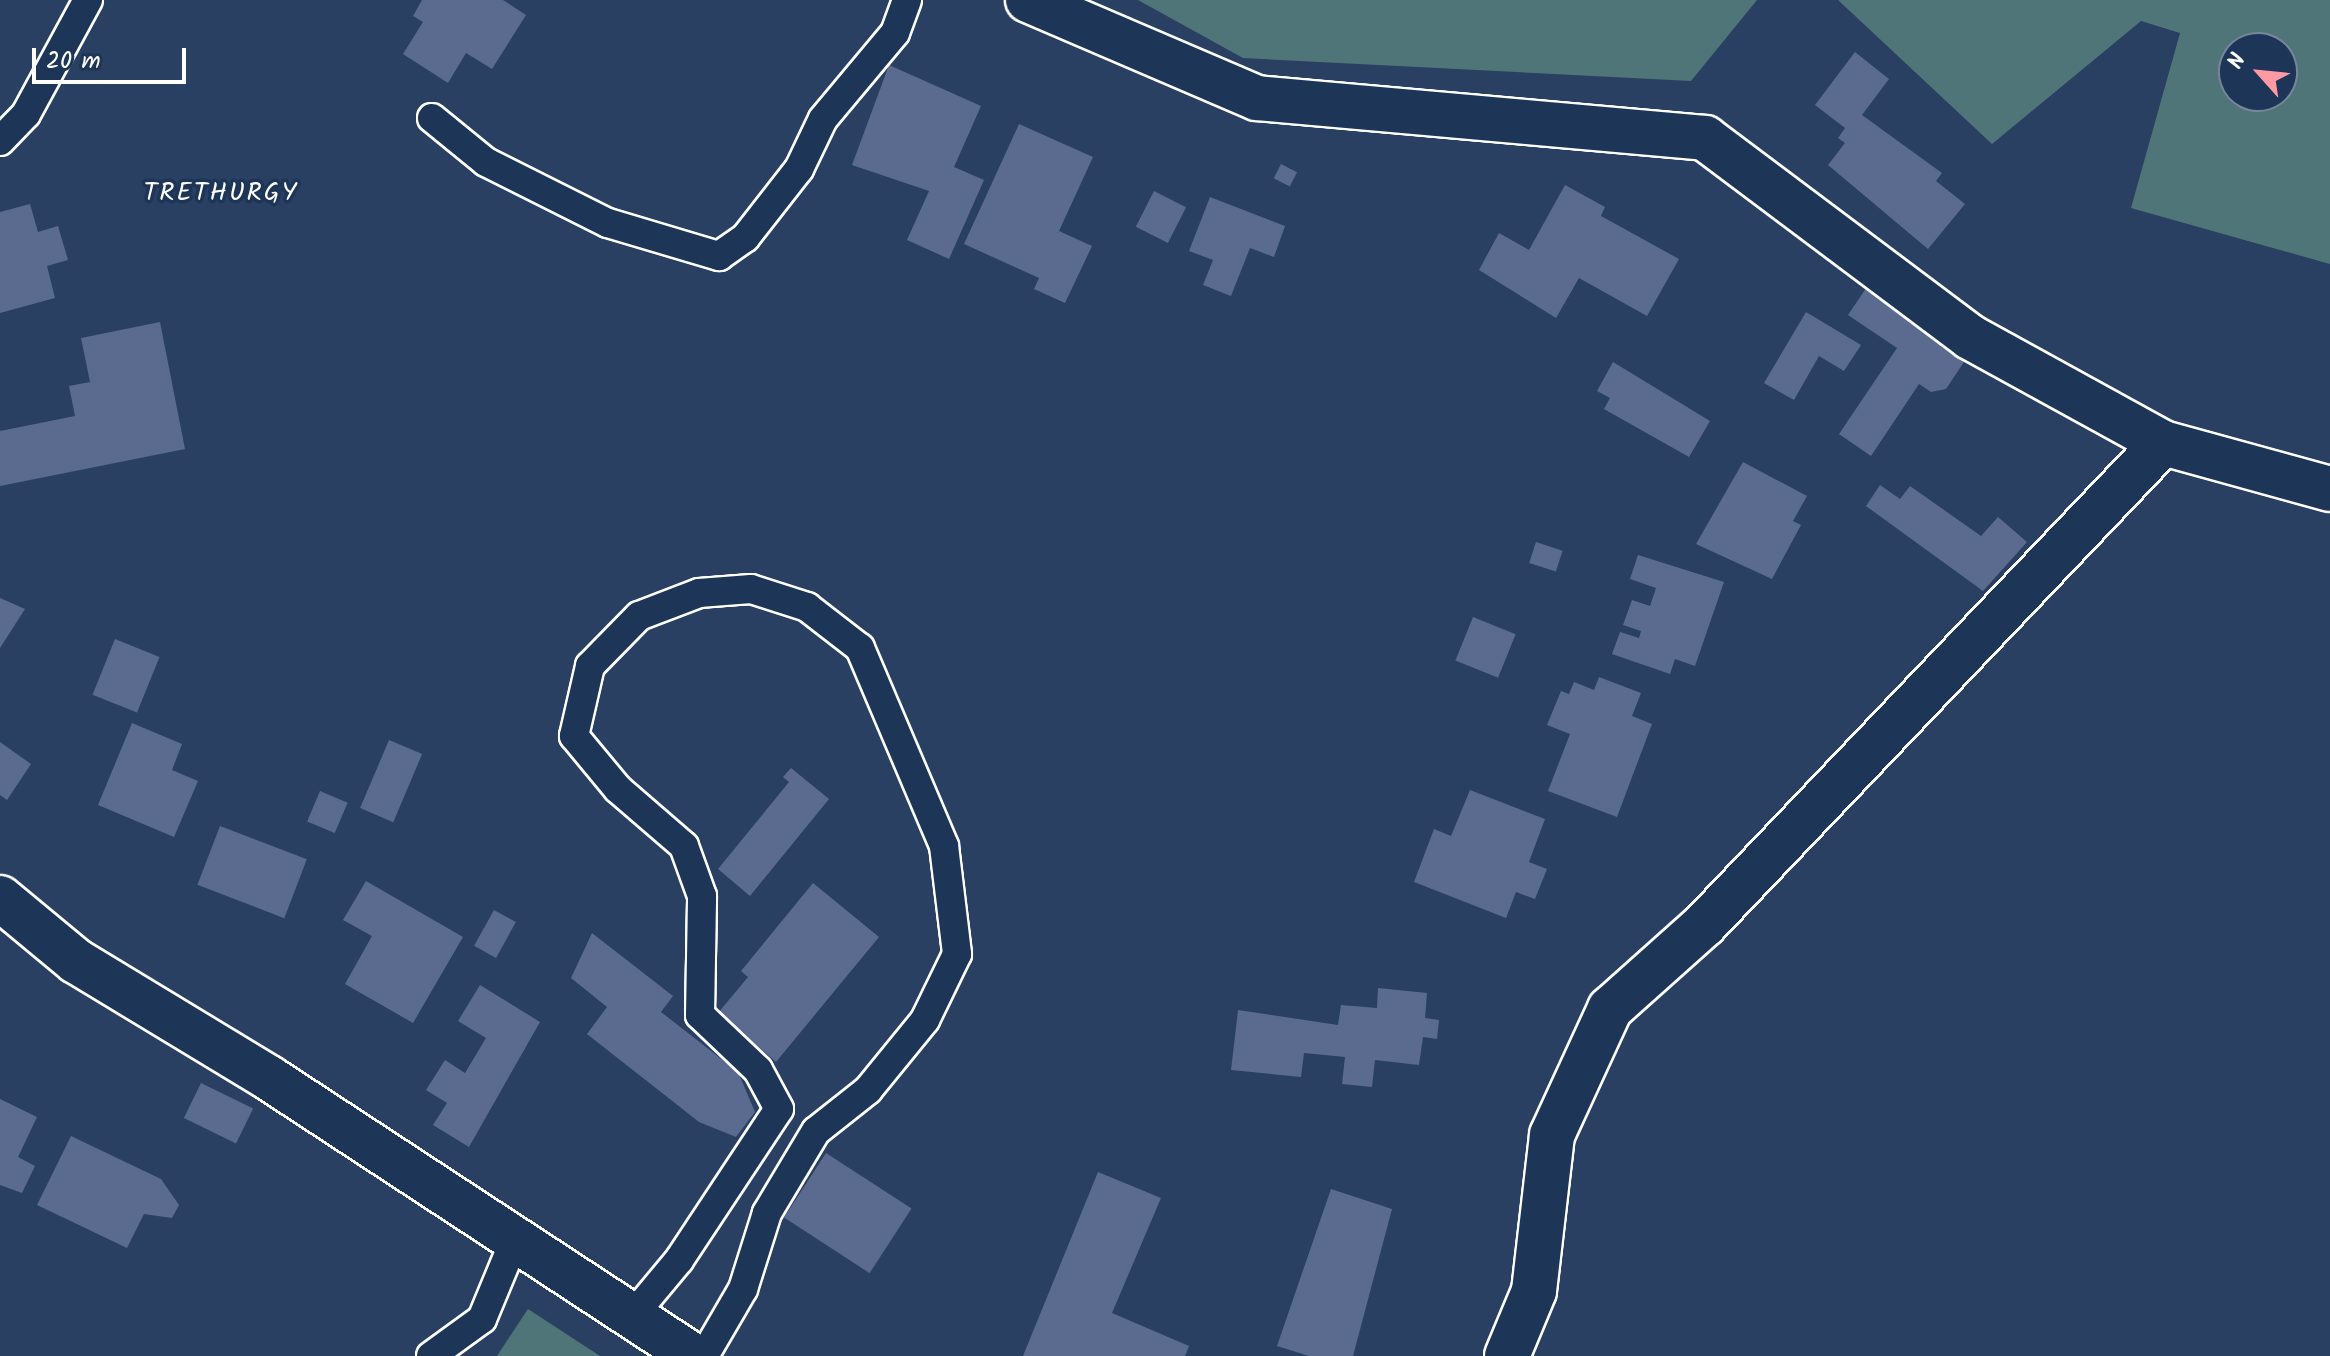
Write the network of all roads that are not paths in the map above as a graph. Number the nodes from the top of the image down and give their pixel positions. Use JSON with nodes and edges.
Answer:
{"nodes":[{"id":1,"x":88,"y":0,"type":"edge"},
{"id":2,"x":907,"y":0,"type":"edge"},
{"id":3,"x":1028,"y":0,"type":"edge"},
{"id":4,"x":432,"y":118,"type":"dead end"},
{"id":5,"x":0,"y":141,"type":"edge"},
{"id":6,"x":2163,"y":443,"type":"junction"},
{"id":7,"x":2330,"y":489,"type":"edge"},
{"id":8,"x":0,"y":898,"type":"edge"},
{"id":9,"x":516,"y":1237,"type":"junction"},
{"id":10,"x":634,"y":1314,"type":"junction"},
{"id":11,"x":431,"y":1356,"type":"edge"},
{"id":12,"x":693,"y":1356,"type":"edge"},
{"id":13,"x":704,"y":1356,"type":"edge"},
{"id":14,"x":1507,"y":1356,"type":"edge"}],
"edges":[{"from":1,"to":5,"type":"lane"},
{"from":2,"to":4,"type":"lane"},
{"from":3,"to":6,"type":"street"},
{"from":6,"to":7,"type":"street"},
{"from":6,"to":14,"type":"street"},
{"from":8,"to":9,"type":"street"},
{"from":9,"to":10,"type":"street"},
{"from":9,"to":11,"type":"lane"},
{"from":10,"to":12,"type":"street"},
{"from":10,"to":13,"type":"lane"}]}
